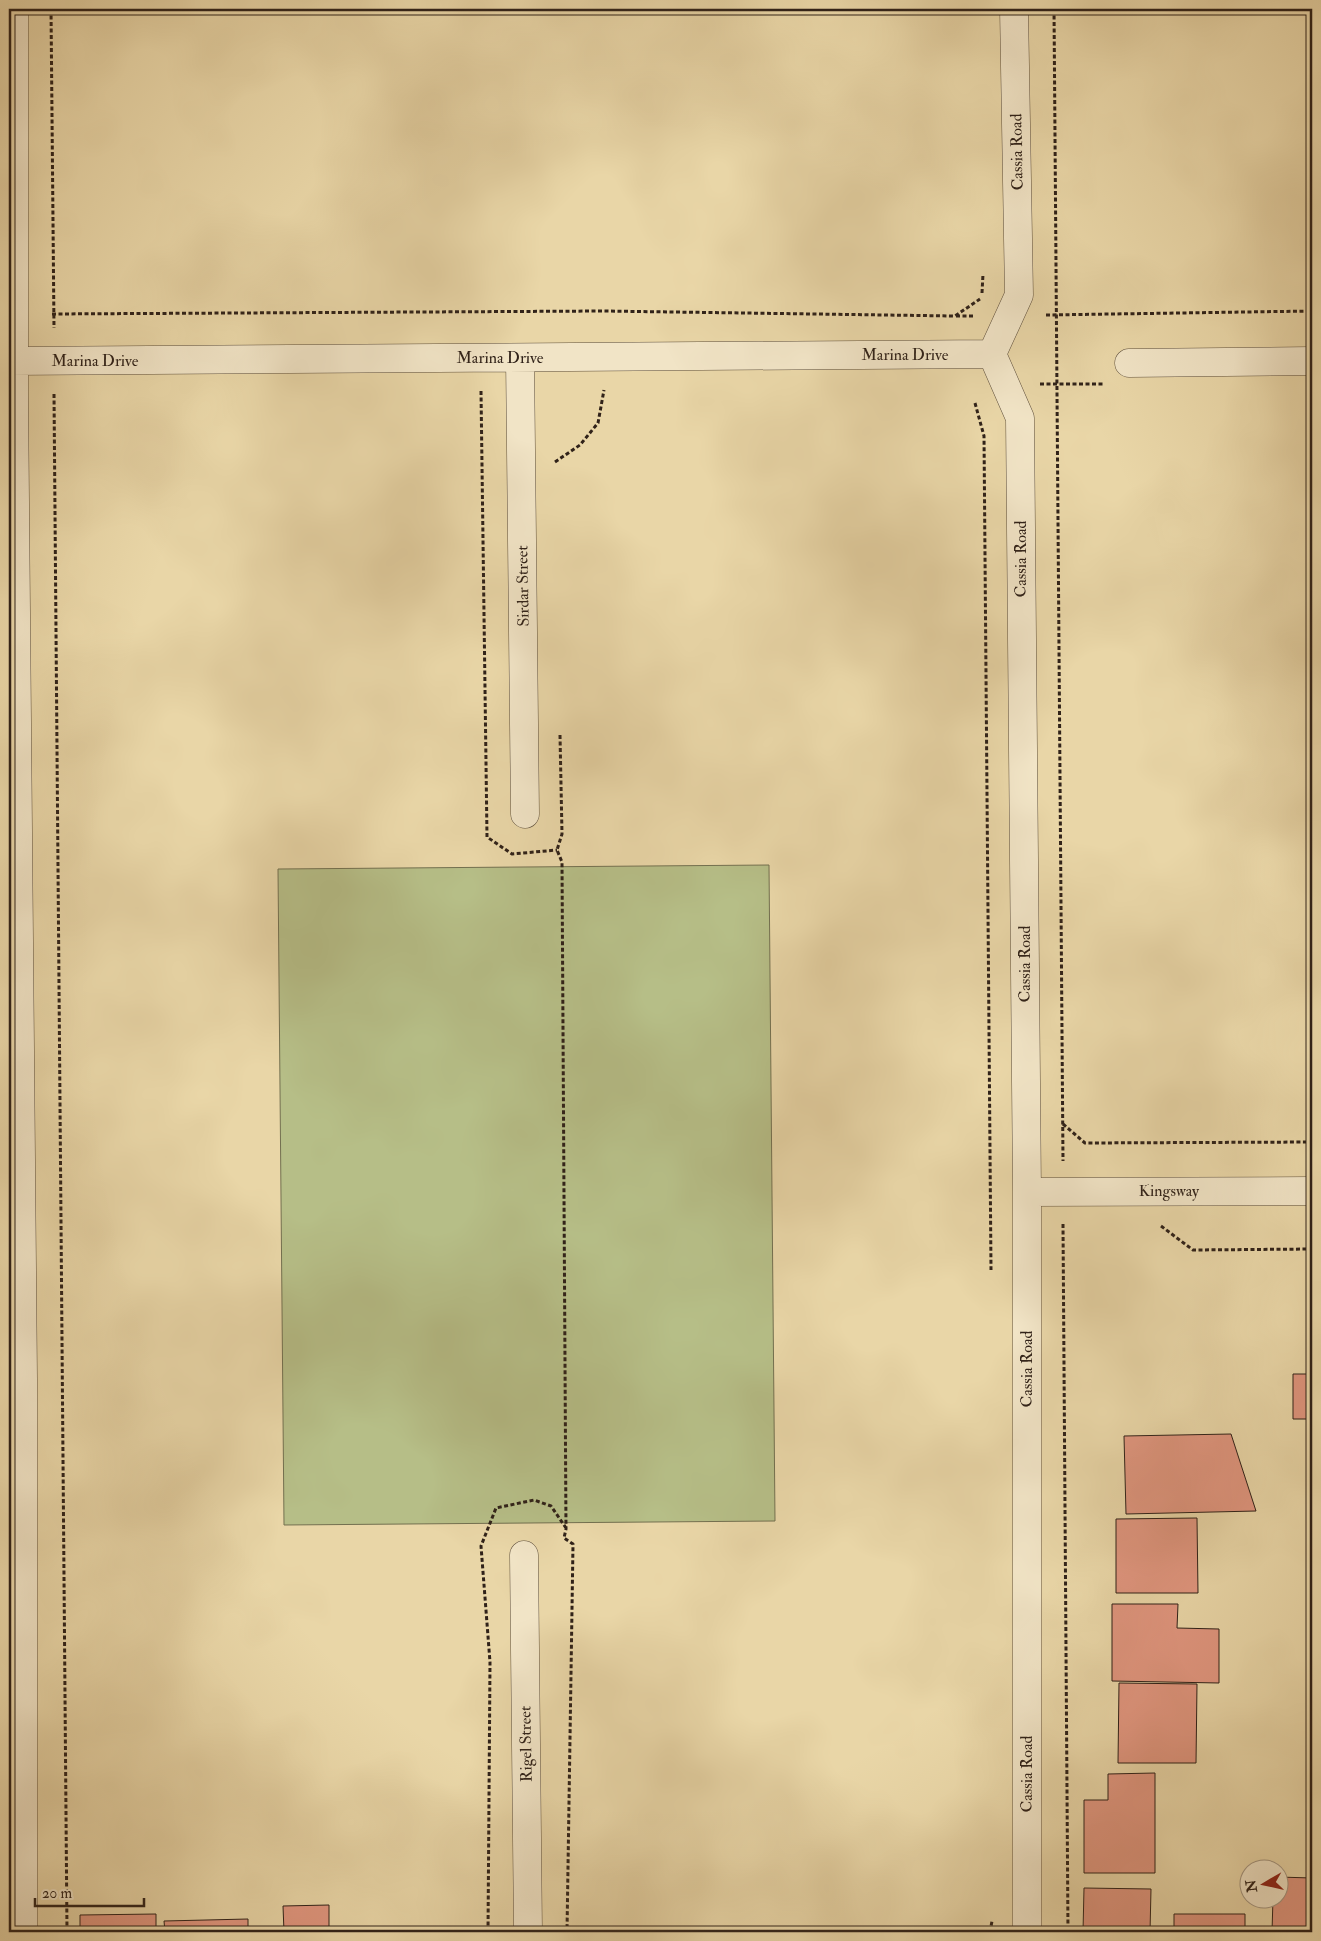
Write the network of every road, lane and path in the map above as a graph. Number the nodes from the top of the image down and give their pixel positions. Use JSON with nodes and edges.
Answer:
{"nodes":[{"id":1,"x":14,"y":9,"type":"edge"},
{"id":2,"x":51,"y":9,"type":"edge"},
{"id":3,"x":1014,"y":9,"type":"edge"},
{"id":4,"x":1054,"y":9,"type":"edge"},
{"id":5,"x":984,"y":270,"type":"dead end"},
{"id":6,"x":1312,"y":311,"type":"edge"},
{"id":7,"x":14,"y":314,"type":"junction"},
{"id":8,"x":53,"y":314,"type":"junction"},
{"id":9,"x":1057,"y":315,"type":"junction"},
{"id":10,"x":955,"y":316,"type":"junction"},
{"id":11,"x":1009,"y":316,"type":"junction"},
{"id":12,"x":992,"y":354,"type":"junction"},
{"id":13,"x":520,"y":358,"type":"junction"},
{"id":14,"x":54,"y":361,"type":"junction"},
{"id":15,"x":1312,"y":361,"type":"edge"},
{"id":16,"x":12,"y":362,"type":"edge"},
{"id":17,"x":1129,"y":363,"type":"dead end"},
{"id":18,"x":1058,"y":384,"type":"dead end"},
{"id":19,"x":604,"y":390,"type":"dead end"},
{"id":20,"x":972,"y":394,"type":"dead end"},
{"id":21,"x":553,"y":464,"type":"dead end"},
{"id":22,"x":560,"y":727,"type":"dead end"},
{"id":23,"x":525,"y":814,"type":"dead end"},
{"id":24,"x":14,"y":871,"type":"edge"},
{"id":25,"x":1062,"y":1123,"type":"dead end"},
{"id":26,"x":1312,"y":1142,"type":"edge"},
{"id":27,"x":1312,"y":1191,"type":"edge"},
{"id":28,"x":1027,"y":1192,"type":"junction"},
{"id":29,"x":1063,"y":1225,"type":"dead end"},
{"id":30,"x":1072,"y":1225,"type":"dead end"},
{"id":31,"x":1154,"y":1226,"type":"dead end"},
{"id":32,"x":1312,"y":1249,"type":"edge"},
{"id":33,"x":992,"y":1272,"type":"dead end"},
{"id":34,"x":16,"y":1379,"type":"edge"},
{"id":35,"x":524,"y":1555,"type":"dead end"},
{"id":36,"x":993,"y":1915,"type":"dead end"},
{"id":37,"x":23,"y":1932,"type":"edge"},
{"id":38,"x":67,"y":1932,"type":"edge"},
{"id":39,"x":528,"y":1932,"type":"edge"},
{"id":40,"x":567,"y":1932,"type":"edge"},
{"id":41,"x":990,"y":1932,"type":"edge"},
{"id":42,"x":1026,"y":1932,"type":"edge"}],
"edges":[{"from":1,"to":7,"type":"street"},
{"from":2,"to":8,"type":"path"},
{"from":3,"to":11,"type":"street","name":"Cassia Road"},
{"from":4,"to":9,"type":"path"},
{"from":5,"to":10,"type":"path"},
{"from":6,"to":9,"type":"path"},
{"from":7,"to":8,"type":"path"},
{"from":7,"to":16,"type":"street"},
{"from":8,"to":10,"type":"path"},
{"from":8,"to":14,"type":"path"},
{"from":9,"to":11,"type":"path"},
{"from":9,"to":18,"type":"path"},
{"from":10,"to":11,"type":"path"},
{"from":11,"to":12,"type":"street","name":"Cassia Road"},
{"from":12,"to":13,"type":"street","name":"Marina Drive"},
{"from":12,"to":28,"type":"street","name":"Cassia Road"},
{"from":13,"to":14,"type":"street","name":"Marina Drive"},
{"from":13,"to":23,"type":"street","name":"Sirdar Street"},
{"from":14,"to":16,"type":"street","name":"Marina Drive"},
{"from":14,"to":38,"type":"path"},
{"from":15,"to":17,"type":"street"},
{"from":16,"to":24,"type":"street"},
{"from":19,"to":21,"type":"path"},
{"from":20,"to":33,"type":"path"},
{"from":22,"to":40,"type":"path"},
{"from":24,"to":34,"type":"street"},
{"from":25,"to":26,"type":"path"},
{"from":27,"to":28,"type":"street","name":"Kingsway"},
{"from":28,"to":42,"type":"street","name":"Cassia Road"},
{"from":29,"to":30,"type":"path"},
{"from":31,"to":32,"type":"path"},
{"from":34,"to":37,"type":"street"},
{"from":35,"to":39,"type":"street","name":"Rigel Street"},
{"from":36,"to":41,"type":"path"}]}
